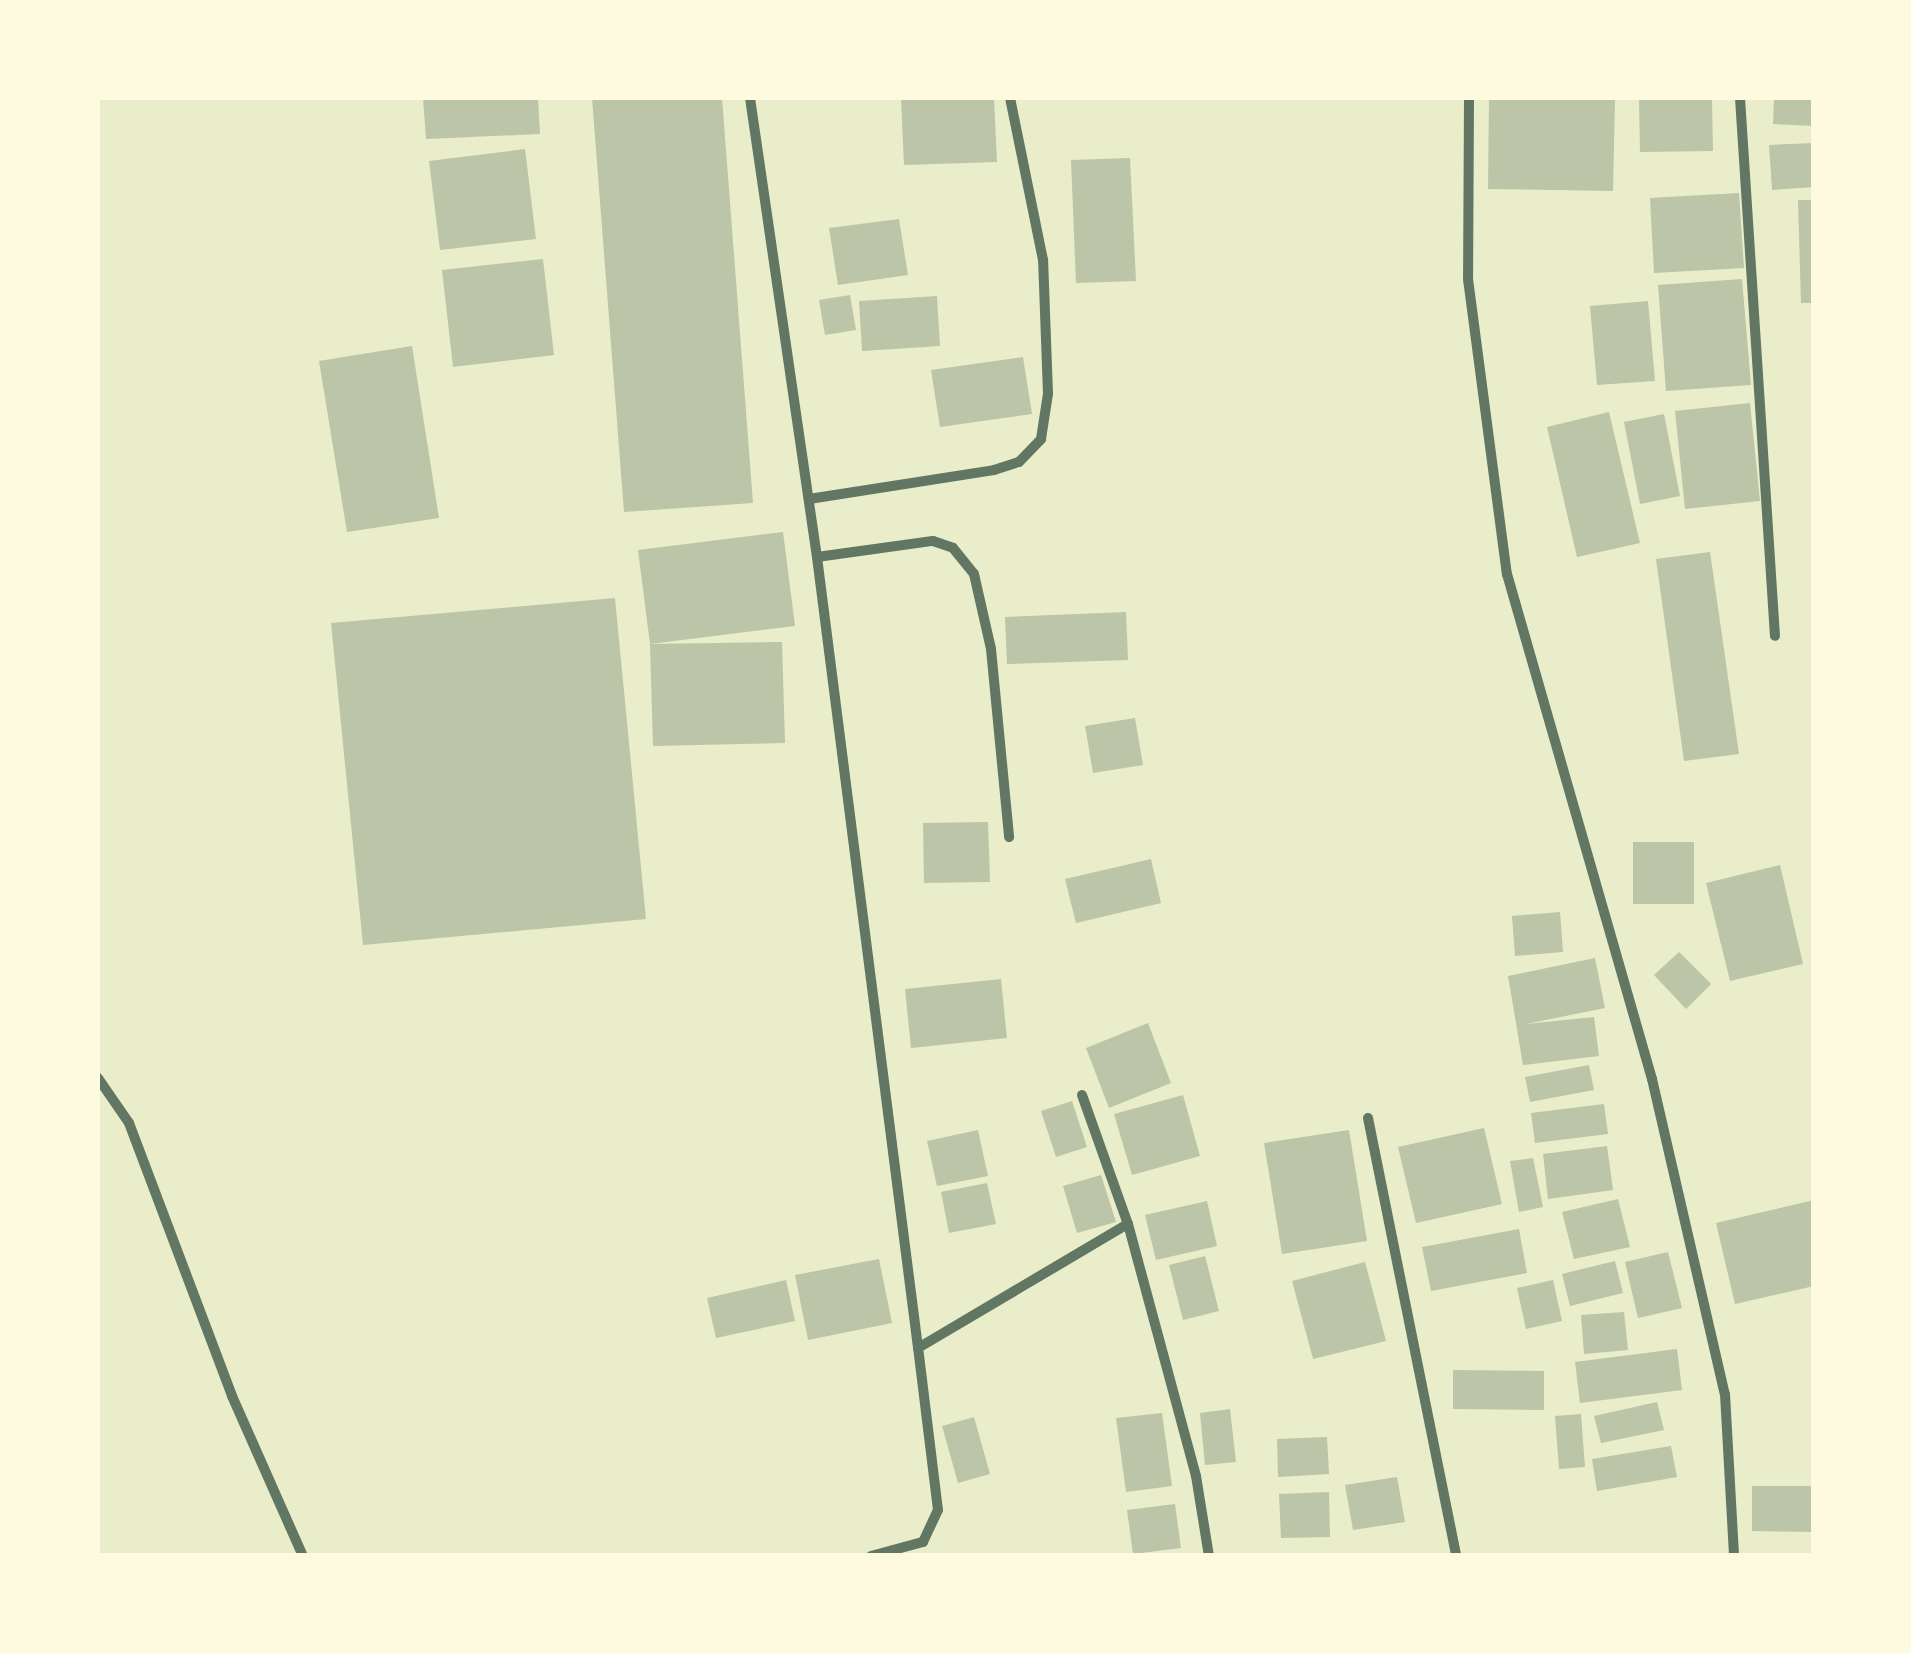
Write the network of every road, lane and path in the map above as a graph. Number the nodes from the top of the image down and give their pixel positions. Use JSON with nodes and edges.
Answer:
{"nodes":[{"id":1,"x":750,"y":98,"type":"edge"},
{"id":2,"x":1010,"y":98,"type":"edge"},
{"id":3,"x":1470,"y":98,"type":"edge"},
{"id":4,"x":1740,"y":98,"type":"edge"},
{"id":5,"x":809,"y":499,"type":"junction"},
{"id":6,"x":817,"y":557,"type":"junction"},
{"id":7,"x":1775,"y":636,"type":"dead end"},
{"id":8,"x":1009,"y":837,"type":"dead end"},
{"id":9,"x":98,"y":1078,"type":"edge"},
{"id":10,"x":1082,"y":1095,"type":"dead end"},
{"id":11,"x":1368,"y":1118,"type":"dead end"},
{"id":12,"x":1128,"y":1224,"type":"junction"},
{"id":13,"x":918,"y":1348,"type":"junction"},
{"id":14,"x":303,"y":1556,"type":"edge"},
{"id":15,"x":871,"y":1556,"type":"edge"},
{"id":16,"x":1209,"y":1556,"type":"edge"},
{"id":17,"x":1456,"y":1556,"type":"edge"},
{"id":18,"x":1734,"y":1556,"type":"edge"}],
"edges":[{"from":1,"to":5,"type":"street"},
{"from":2,"to":5,"type":"street"},
{"from":3,"to":18,"type":"street"},
{"from":4,"to":7,"type":"street"},
{"from":5,"to":6,"type":"street"},
{"from":6,"to":8,"type":"street"},
{"from":6,"to":13,"type":"street"},
{"from":9,"to":14,"type":"street"},
{"from":10,"to":12,"type":"street"},
{"from":11,"to":17,"type":"street"},
{"from":12,"to":13,"type":"street"},
{"from":12,"to":16,"type":"street"},
{"from":13,"to":15,"type":"street"}]}
